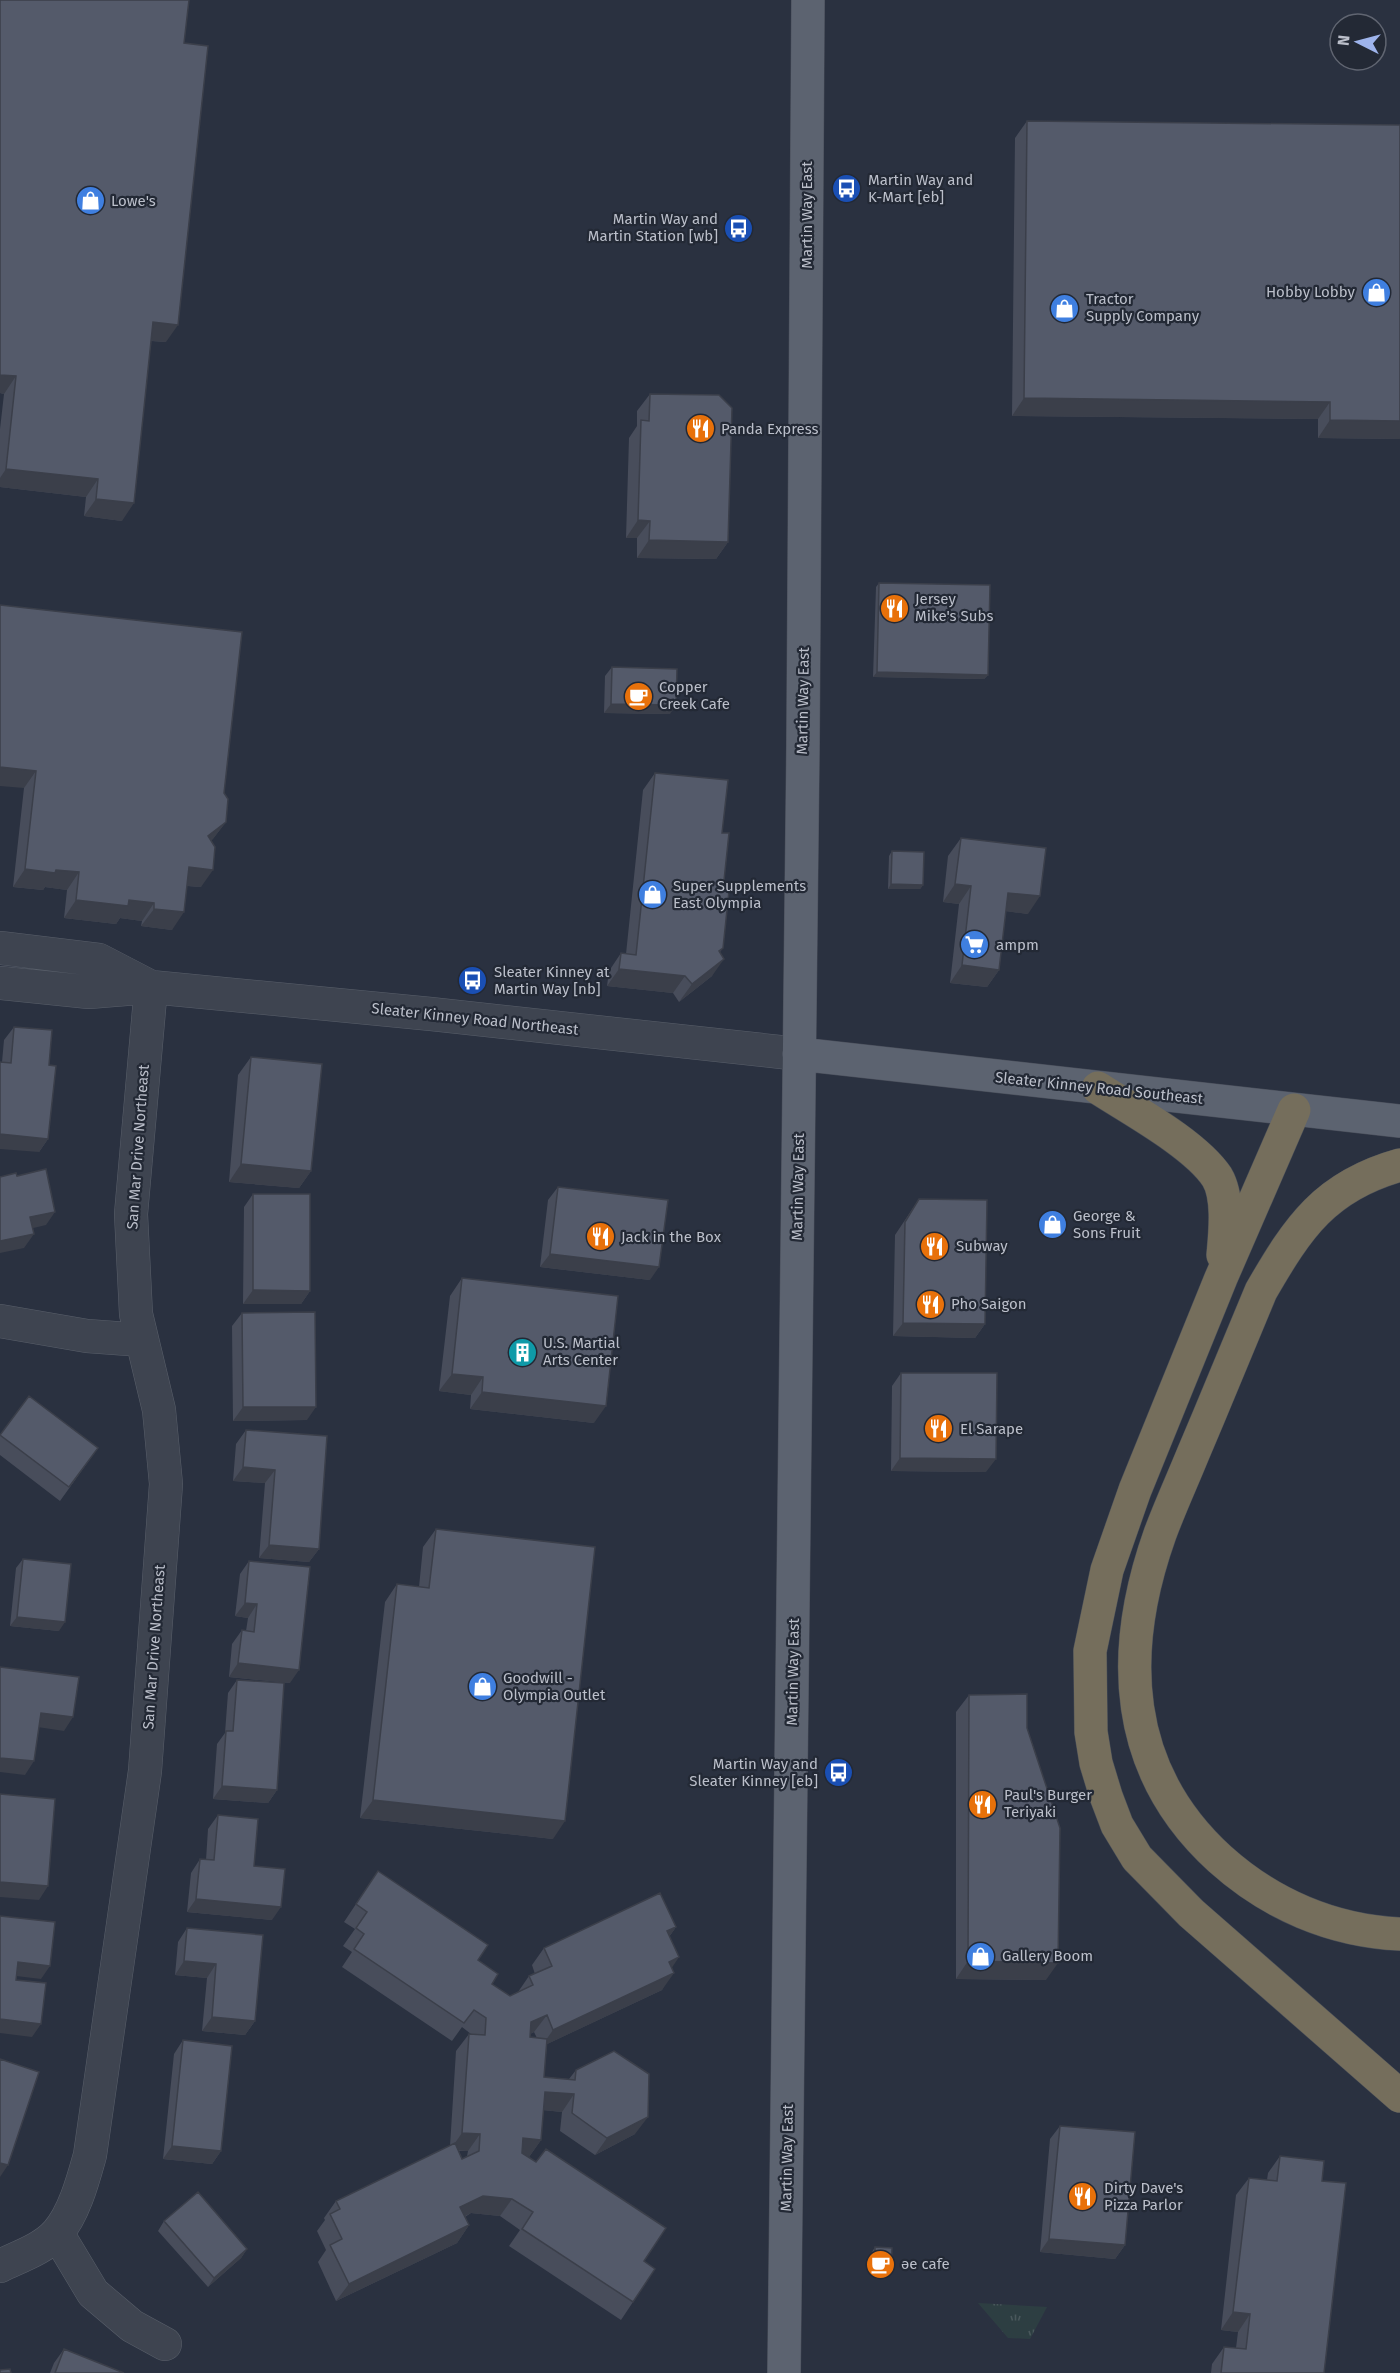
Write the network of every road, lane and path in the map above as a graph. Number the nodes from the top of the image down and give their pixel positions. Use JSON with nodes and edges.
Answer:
{"nodes":[{"id":1,"x":808,"y":0,"type":"edge"},
{"id":2,"x":0,"y":948,"type":"edge"},
{"id":3,"x":0,"y":983,"type":"edge"},
{"id":4,"x":151,"y":987,"type":"junction"},
{"id":5,"x":799,"y":1054,"type":"junction"},
{"id":6,"x":1098,"y":1088,"type":"junction"},
{"id":7,"x":1294,"y":1110,"type":"junction"},
{"id":8,"x":1400,"y":1121,"type":"edge"},
{"id":9,"x":1400,"y":1165,"type":"edge"},
{"id":10,"x":1221,"y":1278,"type":"junction"},
{"id":11,"x":0,"y":1322,"type":"edge"},
{"id":12,"x":142,"y":1340,"type":"junction"},
{"id":13,"x":1400,"y":1934,"type":"edge"},
{"id":14,"x":1400,"y":2096,"type":"edge"},
{"id":15,"x":57,"y":2233,"type":"junction"},
{"id":16,"x":0,"y":2266,"type":"edge"},
{"id":17,"x":165,"y":2344,"type":"dead end"},
{"id":18,"x":784,"y":2373,"type":"edge"}],
"edges":[{"from":1,"to":5,"type":"main road","name":"Martin Way East"},
{"from":2,"to":4,"type":"street","name":"Sleater Kinney Road Northeast"},
{"from":3,"to":4,"type":"street","name":"Sleater Kinney Road Northeast"},
{"from":4,"to":5,"type":"street","name":"Sleater Kinney Road Northeast"},
{"from":4,"to":12,"type":"street","name":"San Mar Drive Northeast"},
{"from":5,"to":6,"type":"main road","name":"Sleater Kinney Road Southeast"},
{"from":5,"to":18,"type":"main road","name":"Martin Way East"},
{"from":6,"to":7,"type":"main road","name":"Sleater Kinney Road Southeast"},
{"from":6,"to":10,"type":"highway"},
{"from":7,"to":8,"type":"main road","name":"Sleater Kinney Road Southeast"},
{"from":7,"to":10,"type":"highway"},
{"from":9,"to":13,"type":"highway"},
{"from":10,"to":14,"type":"highway"},
{"from":11,"to":12,"type":"street"},
{"from":12,"to":15,"type":"street","name":"San Mar Drive Northeast"},
{"from":15,"to":16,"type":"street","name":"San Mar Drive Northeast"},
{"from":15,"to":17,"type":"street"}]}
